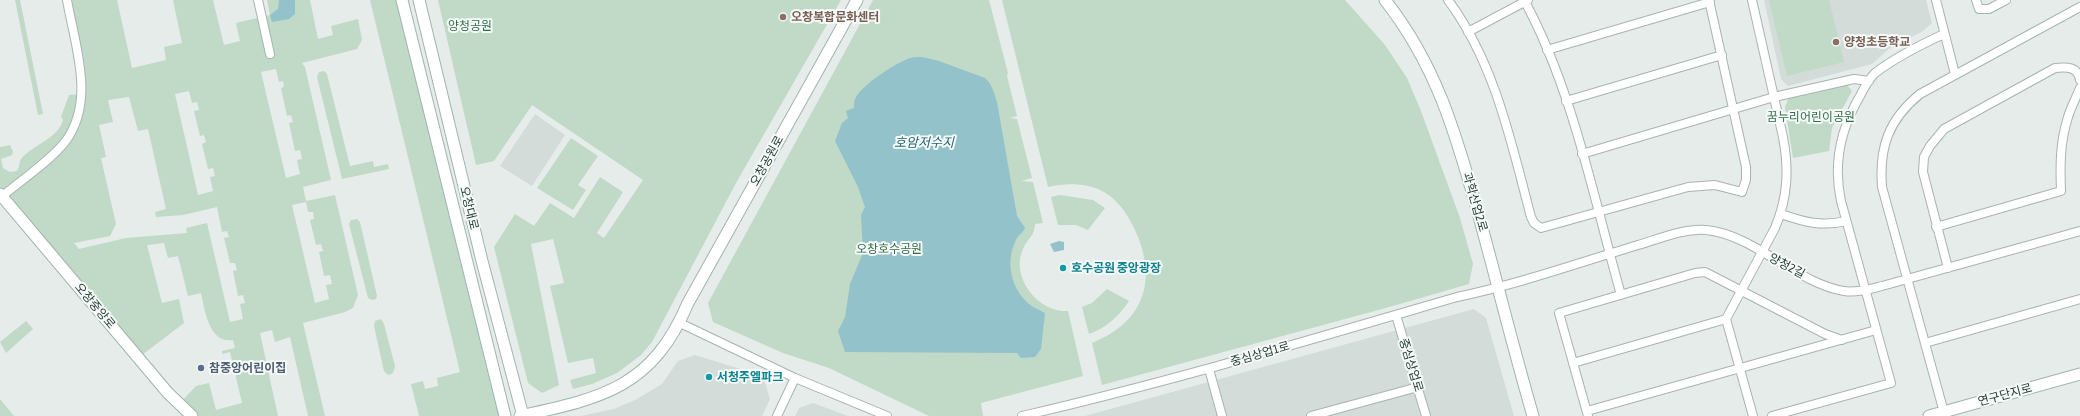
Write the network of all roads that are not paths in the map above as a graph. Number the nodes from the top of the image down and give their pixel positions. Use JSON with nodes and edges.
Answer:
{"nodes":[{"id":1,"x":67,"y":0,"type":"edge"},
{"id":2,"x":258,"y":0,"type":"edge"},
{"id":3,"x":402,"y":0,"type":"edge"},
{"id":4,"x":419,"y":0,"type":"edge"},
{"id":5,"x":857,"y":0,"type":"edge"},
{"id":6,"x":1385,"y":0,"type":"edge"},
{"id":7,"x":1448,"y":0,"type":"edge"},
{"id":8,"x":1752,"y":0,"type":"edge"},
{"id":9,"x":1936,"y":0,"type":"edge"},
{"id":10,"x":1976,"y":0,"type":"edge"},
{"id":11,"x":2006,"y":0,"type":"edge"},
{"id":12,"x":1525,"y":1,"type":"edge"},
{"id":13,"x":1710,"y":1,"type":"edge"},
{"id":14,"x":2080,"y":7,"type":"edge"},
{"id":15,"x":1468,"y":32,"type":"junction"},
{"id":16,"x":1944,"y":34,"type":"junction"},
{"id":17,"x":1547,"y":50,"type":"junction"},
{"id":18,"x":270,"y":54,"type":"dead end"},
{"id":19,"x":1722,"y":56,"type":"junction"},
{"id":20,"x":2078,"y":70,"type":"edge"},
{"id":21,"x":1955,"y":74,"type":"junction"},
{"id":22,"x":2080,"y":80,"type":"edge"},
{"id":23,"x":1869,"y":81,"type":"junction"},
{"id":24,"x":2080,"y":88,"type":"edge"},
{"id":25,"x":1774,"y":97,"type":"junction"},
{"id":26,"x":1566,"y":101,"type":"junction"},
{"id":27,"x":1733,"y":108,"type":"junction"},
{"id":28,"x":1582,"y":154,"type":"junction"},
{"id":29,"x":1,"y":196,"type":"edge"},
{"id":30,"x":1598,"y":212,"type":"junction"},
{"id":31,"x":1781,"y":214,"type":"junction"},
{"id":32,"x":1846,"y":220,"type":"junction"},
{"id":33,"x":1936,"y":226,"type":"junction"},
{"id":34,"x":2080,"y":231,"type":"edge"},
{"id":35,"x":1762,"y":252,"type":"junction"},
{"id":36,"x":1610,"y":254,"type":"junction"},
{"id":37,"x":1948,"y":268,"type":"junction"},
{"id":38,"x":1906,"y":279,"type":"junction"},
{"id":39,"x":1498,"y":288,"type":"junction"},
{"id":40,"x":1741,"y":290,"type":"junction"},
{"id":41,"x":1865,"y":290,"type":"junction"},
{"id":42,"x":1621,"y":295,"type":"junction"},
{"id":43,"x":2080,"y":299,"type":"edge"},
{"id":44,"x":1396,"y":315,"type":"junction"},
{"id":45,"x":1726,"y":319,"type":"junction"},
{"id":46,"x":680,"y":324,"type":"junction"},
{"id":47,"x":1876,"y":330,"type":"junction"},
{"id":48,"x":1842,"y":340,"type":"junction"},
{"id":49,"x":1925,"y":343,"type":"junction"},
{"id":50,"x":1573,"y":363,"type":"junction"},
{"id":51,"x":1740,"y":368,"type":"junction"},
{"id":52,"x":1209,"y":369,"type":"junction"},
{"id":53,"x":2080,"y":374,"type":"edge"},
{"id":54,"x":795,"y":378,"type":"junction"},
{"id":55,"x":1418,"y":386,"type":"junction"},
{"id":56,"x":1587,"y":414,"type":"edge"},
{"id":57,"x":1945,"y":414,"type":"edge"},
{"id":58,"x":192,"y":416,"type":"edge"},
{"id":59,"x":504,"y":416,"type":"edge"},
{"id":60,"x":522,"y":416,"type":"edge"},
{"id":61,"x":777,"y":416,"type":"edge"},
{"id":62,"x":887,"y":416,"type":"edge"},
{"id":63,"x":1022,"y":416,"type":"edge"},
{"id":64,"x":1222,"y":416,"type":"edge"},
{"id":65,"x":1311,"y":416,"type":"edge"},
{"id":66,"x":1426,"y":416,"type":"edge"},
{"id":67,"x":1533,"y":416,"type":"edge"},
{"id":68,"x":1753,"y":416,"type":"edge"},
{"id":69,"x":1772,"y":416,"type":"edge"},
{"id":70,"x":1929,"y":416,"type":"edge"}],
"edges":[{"from":1,"to":29,"type":"street"},
{"from":2,"to":18,"type":"street"},
{"from":3,"to":59,"type":"street","name":"오창대로"},
{"from":4,"to":60,"type":"street","name":"오창대로"},
{"from":5,"to":46,"type":"street","name":"오창공원로"},
{"from":6,"to":39,"type":"street","name":"과학산업2로"},
{"from":7,"to":15,"type":"street"},
{"from":8,"to":25,"type":"street"},
{"from":9,"to":16,"type":"street"},
{"from":10,"to":11,"type":"street"},
{"from":12,"to":15,"type":"street"},
{"from":12,"to":17,"type":"street"},
{"from":13,"to":17,"type":"street"},
{"from":13,"to":19,"type":"street"},
{"from":14,"to":21,"type":"street"},
{"from":15,"to":30,"type":"street"},
{"from":16,"to":21,"type":"street"},
{"from":16,"to":23,"type":"street"},
{"from":17,"to":26,"type":"street"},
{"from":19,"to":26,"type":"street"},
{"from":19,"to":27,"type":"street"},
{"from":20,"to":22,"type":"street"},
{"from":20,"to":33,"type":"street"},
{"from":21,"to":38,"type":"street"},
{"from":23,"to":25,"type":"street"},
{"from":23,"to":32,"type":"street"},
{"from":24,"to":33,"type":"street"},
{"from":25,"to":27,"type":"street"},
{"from":25,"to":31,"type":"street"},
{"from":26,"to":28,"type":"street"},
{"from":27,"to":28,"type":"street"},
{"from":27,"to":30,"type":"street"},
{"from":28,"to":30,"type":"street"},
{"from":29,"to":58,"type":"street","name":"오창중앙로"},
{"from":30,"to":36,"type":"street"},
{"from":31,"to":32,"type":"street"},
{"from":31,"to":35,"type":"street"},
{"from":32,"to":41,"type":"street"},
{"from":33,"to":37,"type":"street"},
{"from":34,"to":37,"type":"street","name":"양청2길"},
{"from":35,"to":36,"type":"street","name":"양청2길"},
{"from":35,"to":40,"type":"street"},
{"from":35,"to":41,"type":"street","name":"양청2길"},
{"from":36,"to":39,"type":"street","name":"양청2길"},
{"from":36,"to":42,"type":"street"},
{"from":37,"to":38,"type":"street","name":"양청2길"},
{"from":38,"to":41,"type":"street","name":"양청2길"},
{"from":38,"to":49,"type":"street"},
{"from":39,"to":44,"type":"street","name":"중심상업1로"},
{"from":39,"to":67,"type":"street","name":"과학산업2로"},
{"from":40,"to":42,"type":"street"},
{"from":40,"to":45,"type":"street"},
{"from":40,"to":48,"type":"street"},
{"from":41,"to":47,"type":"street"},
{"from":42,"to":50,"type":"street"},
{"from":43,"to":49,"type":"street"},
{"from":44,"to":52,"type":"street","name":"중심상업1로"},
{"from":44,"to":55,"type":"street","name":"중심상업로"},
{"from":45,"to":50,"type":"street"},
{"from":45,"to":51,"type":"street"},
{"from":46,"to":54,"type":"street"},
{"from":46,"to":60,"type":"street","name":"오창공원로"},
{"from":47,"to":48,"type":"street"},
{"from":47,"to":69,"type":"street"},
{"from":48,"to":51,"type":"street"},
{"from":49,"to":57,"type":"street"},
{"from":50,"to":56,"type":"street"},
{"from":51,"to":56,"type":"street"},
{"from":51,"to":68,"type":"street"},
{"from":52,"to":63,"type":"street","name":"중심상업1로"},
{"from":52,"to":64,"type":"street"},
{"from":53,"to":57,"type":"street","name":"연구단지로"},
{"from":54,"to":61,"type":"street"},
{"from":54,"to":62,"type":"street"},
{"from":55,"to":65,"type":"street"},
{"from":55,"to":66,"type":"street","name":"중심상업로"},
{"from":57,"to":70,"type":"street","name":"연구단지로"}]}
